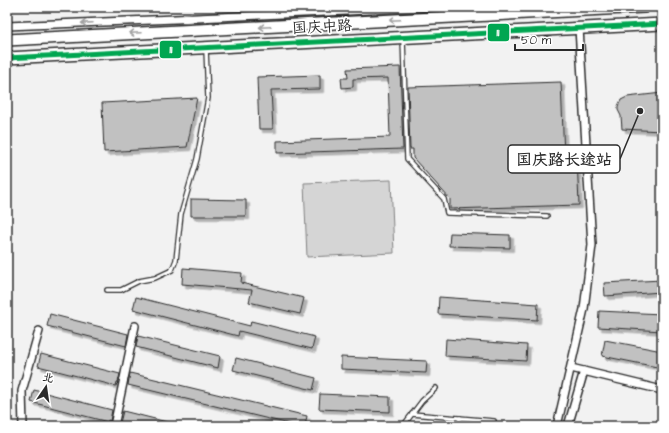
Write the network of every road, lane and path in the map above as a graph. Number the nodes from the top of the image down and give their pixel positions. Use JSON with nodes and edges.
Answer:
{"nodes":[{"id":1,"x":434,"y":7,"type":"edge"},
{"id":2,"x":644,"y":7,"type":"edge"},
{"id":3,"x":662,"y":24,"type":"edge"},
{"id":4,"x":7,"y":26,"type":"edge"},
{"id":5,"x":579,"y":28,"type":"junction"},
{"id":6,"x":403,"y":38,"type":"junction"},
{"id":7,"x":7,"y":40,"type":"edge"},
{"id":8,"x":206,"y":48,"type":"junction"},
{"id":9,"x":7,"y":58,"type":"edge"},
{"id":10,"x":547,"y":216,"type":"dead end"},
{"id":11,"x":107,"y":290,"type":"dead end"},
{"id":12,"x":135,"y":326,"type":"dead end"},
{"id":13,"x":39,"y":331,"type":"dead end"},
{"id":14,"x":571,"y":368,"type":"junction"},
{"id":15,"x":584,"y":371,"type":"junction"},
{"id":16,"x":436,"y":388,"type":"dead end"},
{"id":17,"x":662,"y":390,"type":"edge"},
{"id":18,"x":412,"y":414,"type":"junction"},
{"id":19,"x":460,"y":418,"type":"junction"},
{"id":20,"x":494,"y":421,"type":"dead end"},
{"id":21,"x":23,"y":426,"type":"edge"},
{"id":22,"x":114,"y":426,"type":"edge"},
{"id":23,"x":403,"y":426,"type":"edge"},
{"id":24,"x":459,"y":426,"type":"edge"},
{"id":25,"x":557,"y":426,"type":"edge"},
{"id":26,"x":568,"y":426,"type":"edge"}],
"edges":[{"from":1,"to":4,"type":"street","one_way":true},
{"from":2,"to":7,"type":"main road","name":"国庆中路","one_way":true},
{"from":3,"to":5,"type":"main road","name":"国庆中路"},
{"from":5,"to":6,"type":"main road","name":"国庆中路"},
{"from":5,"to":14,"type":"street"},
{"from":6,"to":8,"type":"main road","name":"国庆中路"},
{"from":6,"to":10,"type":"lane"},
{"from":8,"to":9,"type":"main road","name":"国庆中路"},
{"from":8,"to":11,"type":"lane"},
{"from":12,"to":22,"type":"street"},
{"from":13,"to":21,"type":"street"},
{"from":14,"to":15,"type":"street"},
{"from":14,"to":25,"type":"street"},
{"from":15,"to":17,"type":"street"},
{"from":15,"to":26,"type":"street"},
{"from":16,"to":18,"type":"lane"},
{"from":18,"to":19,"type":"lane"},
{"from":18,"to":23,"type":"lane"},
{"from":19,"to":20,"type":"lane"},
{"from":19,"to":24,"type":"lane"}]}
